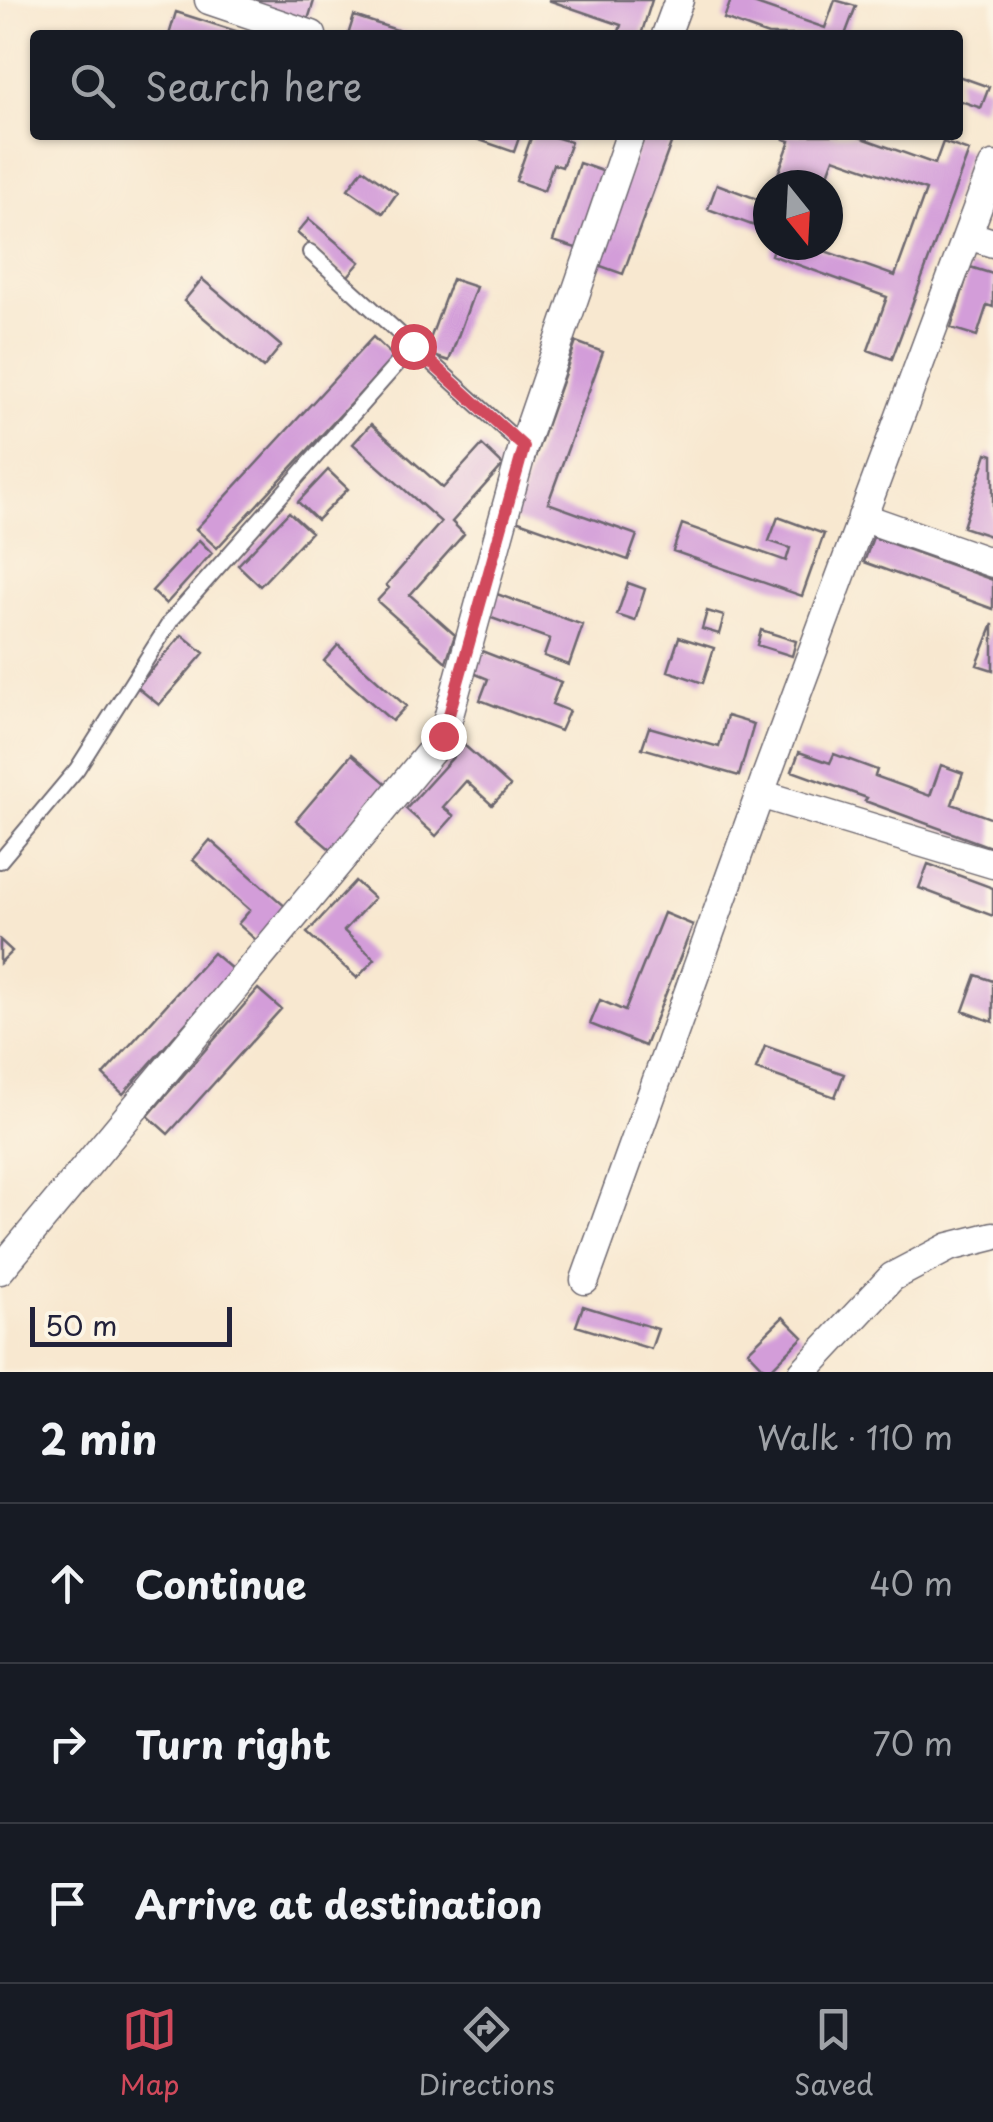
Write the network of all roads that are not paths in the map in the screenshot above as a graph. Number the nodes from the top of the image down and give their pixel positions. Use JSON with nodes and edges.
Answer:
{"nodes":[{"id":1,"x":209,"y":0,"type":"edge"},
{"id":2,"x":679,"y":0,"type":"edge"},
{"id":3,"x":297,"y":30,"type":"edge"},
{"id":4,"x":668,"y":30,"type":"edge"},
{"id":5,"x":621,"y":140,"type":"edge"},
{"id":6,"x":993,"y":166,"type":"edge"},
{"id":7,"x":980,"y":239,"type":"edge"},
{"id":8,"x":310,"y":252,"type":"dead end"},
{"id":9,"x":413,"y":346,"type":"junction"},
{"id":10,"x":524,"y":447,"type":"junction"},
{"id":11,"x":862,"y":518,"type":"junction"},
{"id":12,"x":993,"y":563,"type":"edge"},
{"id":13,"x":760,"y":794,"type":"junction"},
{"id":14,"x":0,"y":861,"type":"edge"},
{"id":15,"x":993,"y":864,"type":"edge"},
{"id":16,"x":993,"y":1236,"type":"edge"},
{"id":17,"x":0,"y":1270,"type":"edge"},
{"id":18,"x":586,"y":1280,"type":"dead end"},
{"id":19,"x":803,"y":1372,"type":"edge"}],
"edges":[{"from":1,"to":3,"type":"street"},
{"from":2,"to":4,"type":"street"},
{"from":5,"to":10,"type":"street"},
{"from":6,"to":7,"type":"street"},
{"from":7,"to":11,"type":"street"},
{"from":8,"to":9,"type":"lane"},
{"from":9,"to":10,"type":"lane"},
{"from":9,"to":14,"type":"lane"},
{"from":10,"to":17,"type":"street"},
{"from":11,"to":12,"type":"street"},
{"from":11,"to":13,"type":"street"},
{"from":13,"to":15,"type":"street"},
{"from":13,"to":18,"type":"street"},
{"from":16,"to":19,"type":"street"}]}
